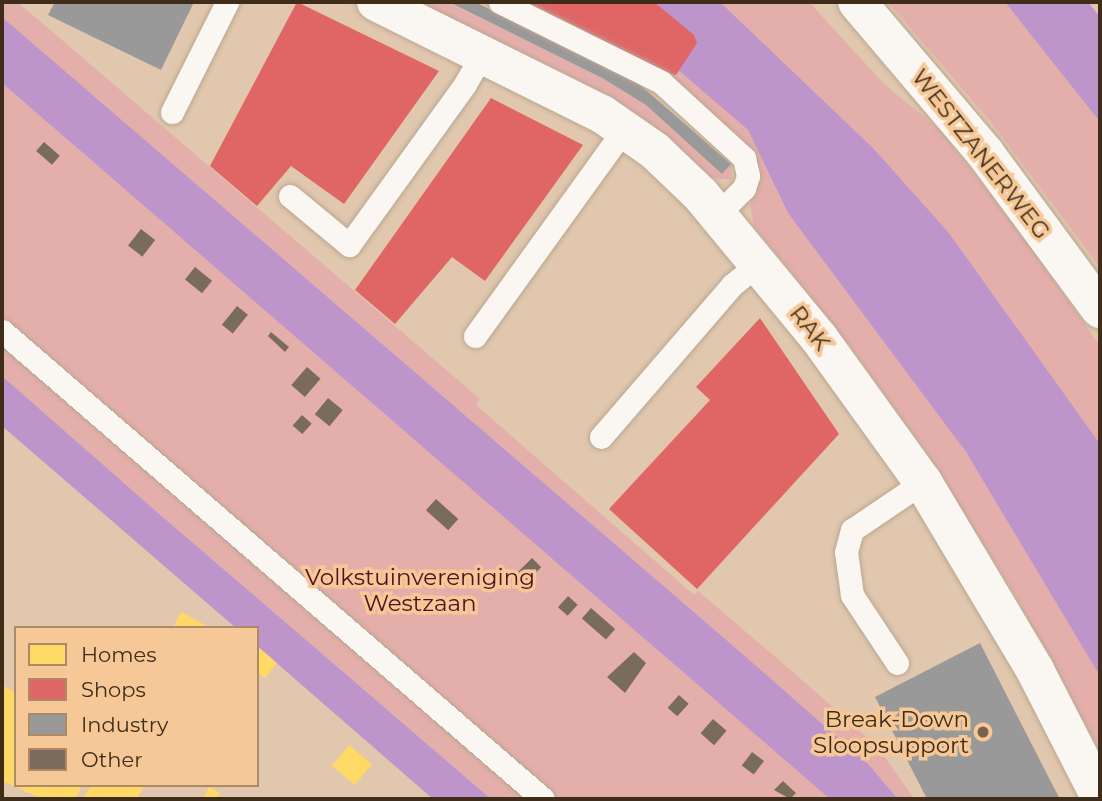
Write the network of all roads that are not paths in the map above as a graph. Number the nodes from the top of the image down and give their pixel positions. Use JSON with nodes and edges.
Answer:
{"nodes":[{"id":1,"x":226,"y":2,"type":"edge"},
{"id":2,"x":376,"y":2,"type":"edge"},
{"id":3,"x":500,"y":2,"type":"edge"},
{"id":4,"x":857,"y":2,"type":"edge"},
{"id":5,"x":482,"y":54,"type":"junction"},
{"id":6,"x":172,"y":111,"type":"dead end"},
{"id":7,"x":625,"y":128,"type":"junction"},
{"id":8,"x":290,"y":196,"type":"dead end"},
{"id":9,"x":718,"y":214,"type":"junction"},
{"id":10,"x":760,"y":262,"type":"junction"},
{"id":11,"x":1100,"y":309,"type":"edge"},
{"id":12,"x":2,"y":331,"type":"edge"},
{"id":13,"x":475,"y":336,"type":"dead end"},
{"id":14,"x":601,"y":437,"type":"dead end"},
{"id":15,"x":923,"y":482,"type":"junction"},
{"id":16,"x":897,"y":663,"type":"dead end"},
{"id":17,"x":1100,"y":797,"type":"edge"},
{"id":18,"x":543,"y":799,"type":"edge"}],
"edges":[{"from":1,"to":6,"type":"lane"},
{"from":2,"to":5,"type":"street","name":"RAK"},
{"from":3,"to":9,"type":"lane"},
{"from":4,"to":11,"type":"street","name":"WESTZANERWEG"},
{"from":5,"to":7,"type":"street","name":"RAK"},
{"from":5,"to":8,"type":"lane"},
{"from":7,"to":9,"type":"street","name":"RAK"},
{"from":7,"to":13,"type":"lane"},
{"from":9,"to":10,"type":"street","name":"RAK"},
{"from":10,"to":14,"type":"lane"},
{"from":10,"to":15,"type":"street","name":"RAK"},
{"from":12,"to":18,"type":"lane"},
{"from":15,"to":16,"type":"lane"},
{"from":15,"to":17,"type":"street","name":"RAK"}]}
